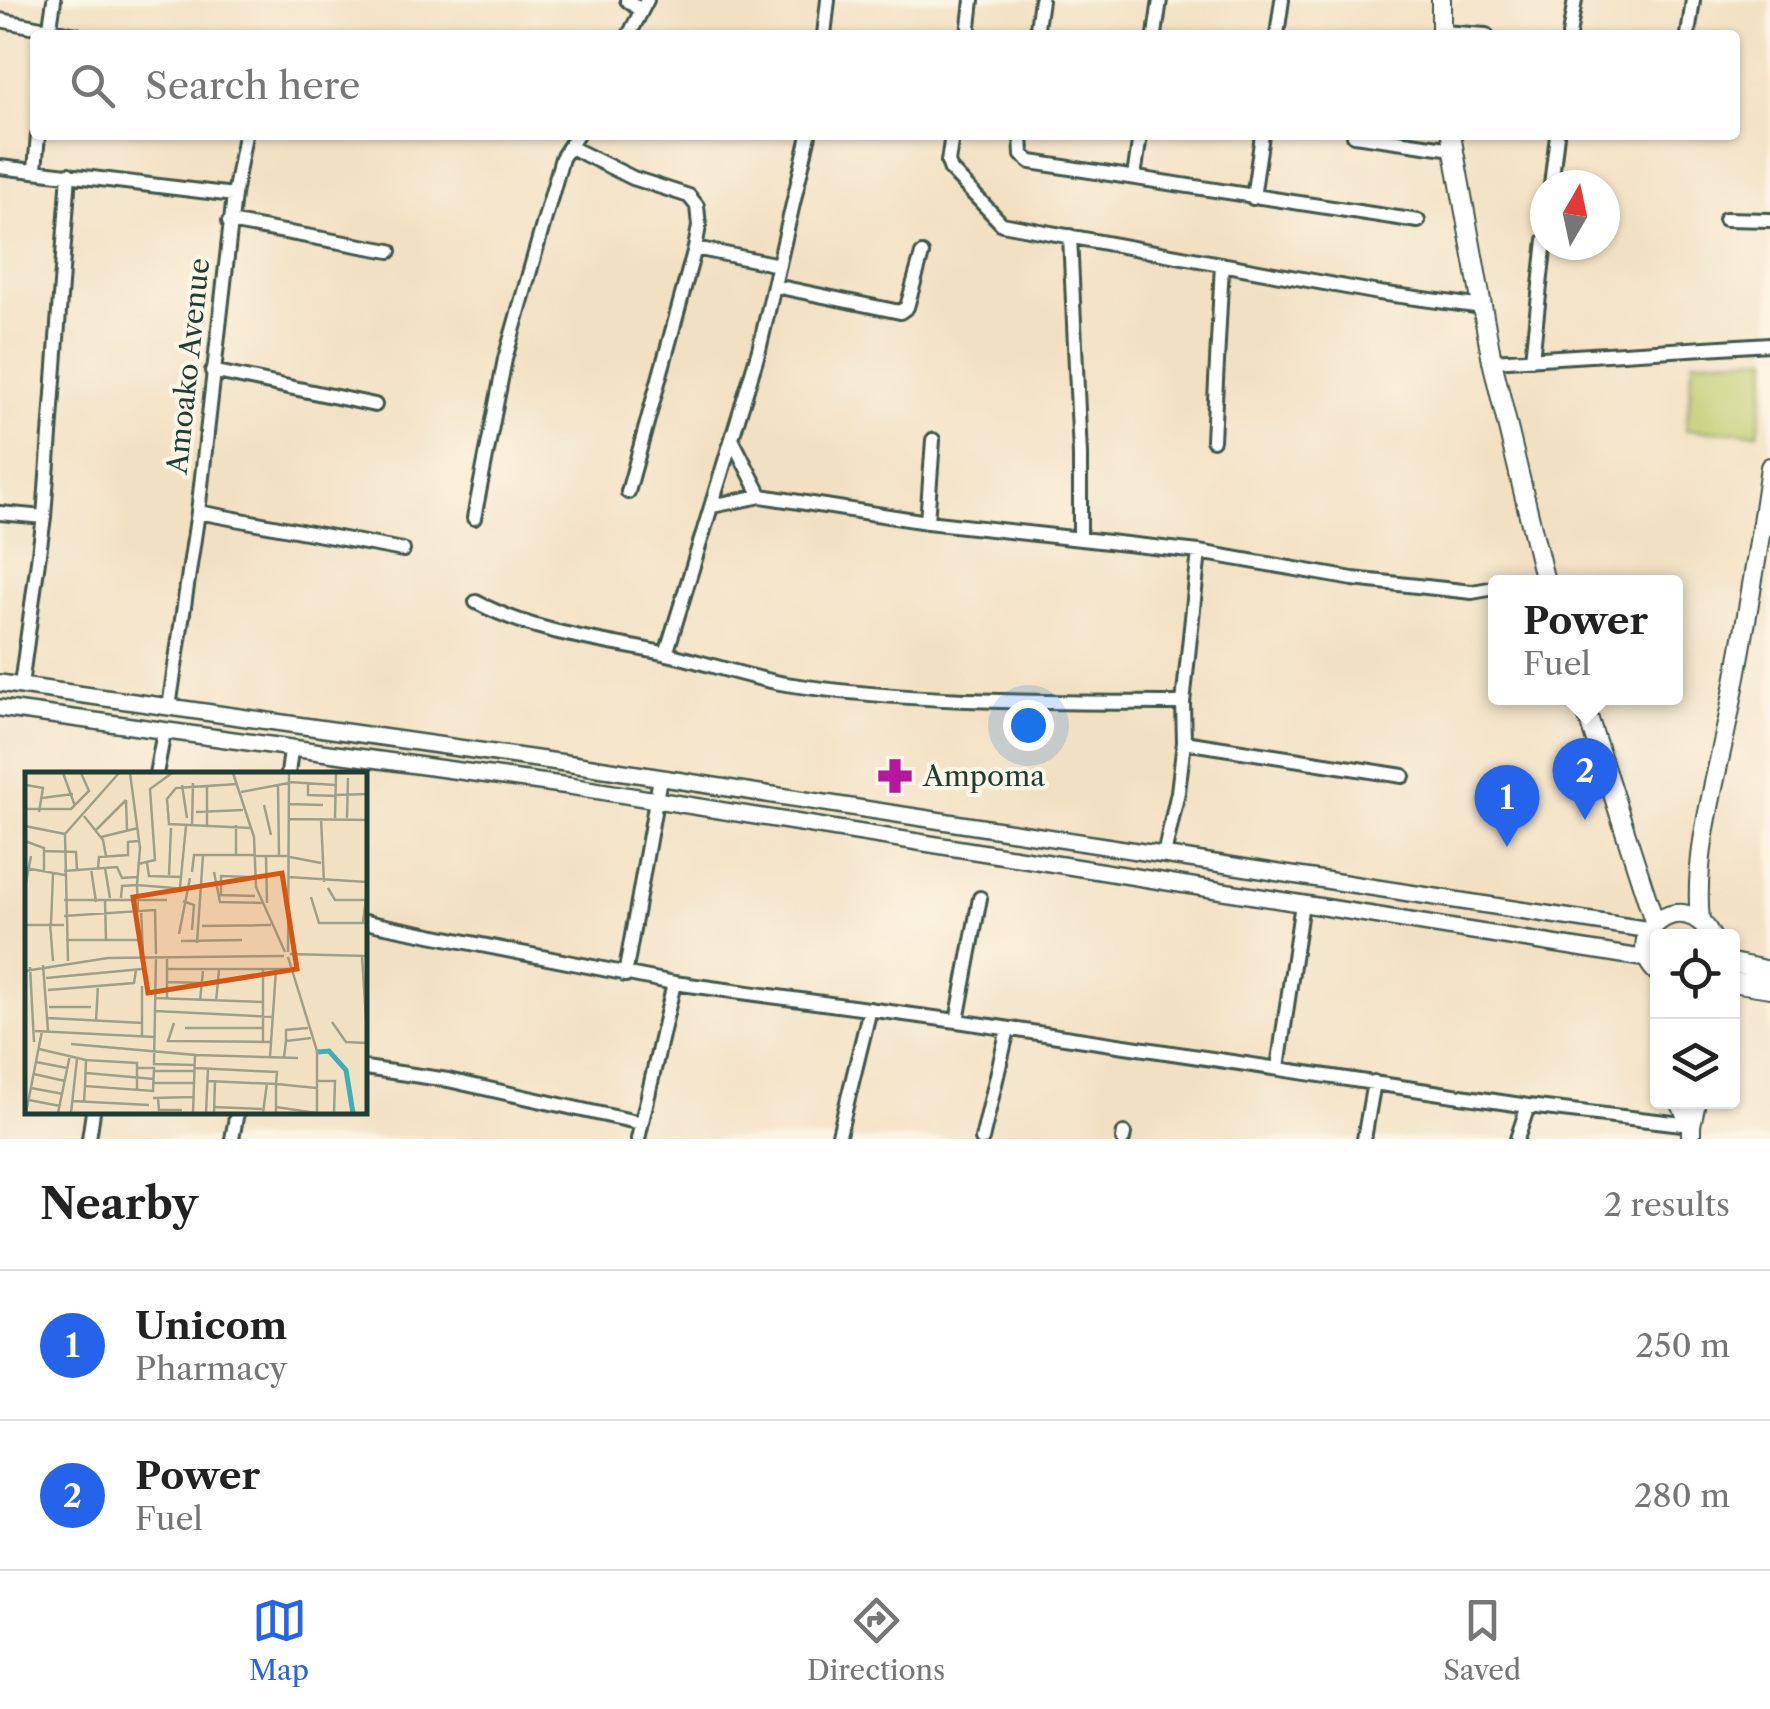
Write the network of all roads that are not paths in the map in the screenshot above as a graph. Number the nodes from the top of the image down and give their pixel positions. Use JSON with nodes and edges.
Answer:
{"nodes":[{"id":1,"x":54,"y":0,"type":"edge"},
{"id":2,"x":627,"y":0,"type":"edge"},
{"id":3,"x":828,"y":0,"type":"edge"},
{"id":4,"x":972,"y":0,"type":"edge"},
{"id":5,"x":1041,"y":0,"type":"edge"},
{"id":6,"x":1160,"y":0,"type":"edge"},
{"id":7,"x":1282,"y":0,"type":"edge"},
{"id":8,"x":1441,"y":0,"type":"edge"},
{"id":9,"x":1575,"y":0,"type":"edge"},
{"id":10,"x":1693,"y":0,"type":"edge"},
{"id":11,"x":644,"y":6,"type":"edge"},
{"id":12,"x":0,"y":20,"type":"edge"},
{"id":13,"x":41,"y":30,"type":"edge"},
{"id":14,"x":49,"y":30,"type":"edge"},
{"id":15,"x":632,"y":30,"type":"edge"},
{"id":16,"x":825,"y":30,"type":"edge"},
{"id":17,"x":969,"y":30,"type":"edge"},
{"id":18,"x":1037,"y":30,"type":"edge"},
{"id":19,"x":1156,"y":30,"type":"edge"},
{"id":20,"x":1278,"y":30,"type":"edge"},
{"id":21,"x":1441,"y":30,"type":"edge"},
{"id":22,"x":1570,"y":30,"type":"edge"},
{"id":23,"x":1689,"y":30,"type":"edge"},
{"id":24,"x":38,"y":140,"type":"edge"},
{"id":25,"x":244,"y":140,"type":"edge"},
{"id":26,"x":809,"y":140,"type":"edge"},
{"id":27,"x":951,"y":140,"type":"edge"},
{"id":28,"x":1021,"y":140,"type":"edge"},
{"id":29,"x":1139,"y":140,"type":"edge"},
{"id":30,"x":1261,"y":140,"type":"edge"},
{"id":31,"x":1424,"y":140,"type":"edge"},
{"id":32,"x":1556,"y":140,"type":"edge"},
{"id":33,"x":574,"y":141,"type":"edge"},
{"id":34,"x":1452,"y":142,"type":"edge"},
{"id":35,"x":0,"y":166,"type":"edge"},
{"id":36,"x":35,"y":170,"type":"junction"},
{"id":37,"x":1553,"y":170,"type":"edge"},
{"id":38,"x":69,"y":174,"type":"junction"},
{"id":39,"x":1134,"y":177,"type":"junction"},
{"id":40,"x":234,"y":196,"type":"junction"},
{"id":41,"x":1253,"y":198,"type":"junction"},
{"id":42,"x":1725,"y":219,"type":"dead end"},
{"id":43,"x":1770,"y":220,"type":"edge"},
{"id":44,"x":1418,"y":221,"type":"dead end"},
{"id":45,"x":229,"y":222,"type":"junction"},
{"id":46,"x":1070,"y":236,"type":"junction"},
{"id":47,"x":695,"y":248,"type":"junction"},
{"id":48,"x":390,"y":251,"type":"dead end"},
{"id":49,"x":922,"y":254,"type":"dead end"},
{"id":50,"x":1543,"y":260,"type":"edge"},
{"id":51,"x":1222,"y":264,"type":"junction"},
{"id":52,"x":779,"y":265,"type":"junction"},
{"id":53,"x":775,"y":286,"type":"junction"},
{"id":54,"x":1483,"y":307,"type":"junction"},
{"id":55,"x":1770,"y":344,"type":"edge"},
{"id":56,"x":1532,"y":359,"type":"junction"},
{"id":57,"x":1492,"y":361,"type":"junction"},
{"id":58,"x":212,"y":371,"type":"junction"},
{"id":59,"x":375,"y":405,"type":"dead end"},
{"id":60,"x":933,"y":440,"type":"dead end"},
{"id":61,"x":1213,"y":440,"type":"dead end"},
{"id":62,"x":733,"y":441,"type":"junction"},
{"id":63,"x":1770,"y":467,"type":"edge"},
{"id":64,"x":628,"y":492,"type":"dead end"},
{"id":65,"x":761,"y":496,"type":"junction"},
{"id":66,"x":712,"y":506,"type":"junction"},
{"id":67,"x":198,"y":512,"type":"junction"},
{"id":68,"x":0,"y":513,"type":"edge"},
{"id":69,"x":44,"y":517,"type":"junction"},
{"id":70,"x":474,"y":518,"type":"dead end"},
{"id":71,"x":927,"y":522,"type":"junction"},
{"id":72,"x":1080,"y":539,"type":"junction"},
{"id":73,"x":403,"y":550,"type":"dead end"},
{"id":74,"x":1199,"y":552,"type":"junction"},
{"id":75,"x":1539,"y":575,"type":"edge"},
{"id":76,"x":1488,"y":589,"type":"edge"},
{"id":77,"x":476,"y":602,"type":"dead end"},
{"id":78,"x":666,"y":654,"type":"junction"},
{"id":79,"x":0,"y":683,"type":"edge"},
{"id":80,"x":21,"y":685,"type":"junction"},
{"id":81,"x":1183,"y":703,"type":"junction"},
{"id":82,"x":1584,"y":705,"type":"edge"},
{"id":83,"x":168,"y":707,"type":"junction"},
{"id":84,"x":0,"y":710,"type":"edge"},
{"id":85,"x":164,"y":732,"type":"junction"},
{"id":86,"x":1184,"y":742,"type":"junction"},
{"id":87,"x":291,"y":750,"type":"junction"},
{"id":88,"x":156,"y":772,"type":"edge"},
{"id":89,"x":288,"y":772,"type":"edge"},
{"id":90,"x":1403,"y":776,"type":"dead end"},
{"id":91,"x":660,"y":778,"type":"junction"},
{"id":92,"x":656,"y":800,"type":"junction"},
{"id":93,"x":1164,"y":855,"type":"junction"},
{"id":94,"x":980,"y":898,"type":"dead end"},
{"id":95,"x":1302,"y":903,"type":"junction"},
{"id":96,"x":368,"y":923,"type":"edge"},
{"id":97,"x":1652,"y":927,"type":"junction"},
{"id":98,"x":1706,"y":929,"type":"edge"},
{"id":99,"x":1650,"y":932,"type":"edge"},
{"id":100,"x":1650,"y":959,"type":"edge"},
{"id":101,"x":1740,"y":965,"type":"edge"},
{"id":102,"x":1650,"y":969,"type":"edge"},
{"id":103,"x":1770,"y":971,"type":"edge"},
{"id":104,"x":625,"y":975,"type":"junction"},
{"id":105,"x":674,"y":983,"type":"junction"},
{"id":106,"x":1740,"y":983,"type":"edge"},
{"id":107,"x":1770,"y":988,"type":"edge"},
{"id":108,"x":870,"y":1010,"type":"junction"},
{"id":109,"x":957,"y":1021,"type":"junction"},
{"id":110,"x":1008,"y":1029,"type":"junction"},
{"id":111,"x":368,"y":1068,"type":"edge"},
{"id":112,"x":1278,"y":1068,"type":"junction"},
{"id":113,"x":1374,"y":1082,"type":"junction"},
{"id":114,"x":1528,"y":1106,"type":"junction"},
{"id":115,"x":93,"y":1114,"type":"edge"},
{"id":116,"x":238,"y":1114,"type":"edge"},
{"id":117,"x":642,"y":1123,"type":"junction"},
{"id":118,"x":1691,"y":1132,"type":"edge"},
{"id":119,"x":88,"y":1139,"type":"edge"},
{"id":120,"x":232,"y":1139,"type":"edge"},
{"id":121,"x":638,"y":1139,"type":"edge"},
{"id":122,"x":838,"y":1139,"type":"edge"},
{"id":123,"x":982,"y":1139,"type":"edge"},
{"id":124,"x":1364,"y":1139,"type":"edge"},
{"id":125,"x":1517,"y":1139,"type":"edge"}],
"edges":[{"from":1,"to":14,"type":"street"},
{"from":2,"to":11,"type":"street"},
{"from":3,"to":16,"type":"street"},
{"from":4,"to":17,"type":"street"},
{"from":5,"to":18,"type":"street"},
{"from":6,"to":19,"type":"street"},
{"from":7,"to":20,"type":"street"},
{"from":8,"to":21,"type":"main road"},
{"from":9,"to":22,"type":"street"},
{"from":10,"to":23,"type":"street"},
{"from":11,"to":15,"type":"street"},
{"from":12,"to":13,"type":"street"},
{"from":24,"to":36,"type":"street"},
{"from":25,"to":40,"type":"street","name":"Amoako Avenue"},
{"from":26,"to":52,"type":"street"},
{"from":27,"to":46,"type":"street"},
{"from":28,"to":39,"type":"street"},
{"from":29,"to":39,"type":"street"},
{"from":30,"to":41,"type":"street"},
{"from":31,"to":34,"type":"street"},
{"from":32,"to":37,"type":"street"},
{"from":33,"to":47,"type":"street"},
{"from":33,"to":70,"type":"street"},
{"from":34,"to":54,"type":"main road"},
{"from":35,"to":36,"type":"street"},
{"from":36,"to":38,"type":"street"},
{"from":38,"to":40,"type":"street"},
{"from":38,"to":69,"type":"street"},
{"from":39,"to":41,"type":"street"},
{"from":40,"to":45,"type":"street","name":"Amoako Avenue"},
{"from":41,"to":44,"type":"street"},
{"from":42,"to":43,"type":"street"},
{"from":45,"to":48,"type":"street"},
{"from":45,"to":58,"type":"street","name":"Amoako Avenue"},
{"from":46,"to":51,"type":"street"},
{"from":46,"to":72,"type":"street"},
{"from":47,"to":52,"type":"street"},
{"from":47,"to":64,"type":"street"},
{"from":49,"to":53,"type":"street"},
{"from":50,"to":56,"type":"street"},
{"from":51,"to":54,"type":"street"},
{"from":51,"to":61,"type":"street"},
{"from":52,"to":53,"type":"street"},
{"from":53,"to":62,"type":"street"},
{"from":54,"to":57,"type":"main road"},
{"from":55,"to":56,"type":"street"},
{"from":56,"to":57,"type":"street"},
{"from":57,"to":75,"type":"main road"},
{"from":58,"to":59,"type":"street"},
{"from":58,"to":67,"type":"street","name":"Amoako Avenue"},
{"from":60,"to":71,"type":"street"},
{"from":62,"to":65,"type":"street"},
{"from":62,"to":66,"type":"street"},
{"from":63,"to":98,"type":"main road"},
{"from":65,"to":66,"type":"street"},
{"from":65,"to":71,"type":"street"},
{"from":66,"to":78,"type":"street"},
{"from":67,"to":73,"type":"street"},
{"from":67,"to":83,"type":"street","name":"Amoako Avenue"},
{"from":68,"to":69,"type":"street"},
{"from":69,"to":80,"type":"street"},
{"from":71,"to":72,"type":"street"},
{"from":72,"to":74,"type":"street"},
{"from":74,"to":76,"type":"street"},
{"from":74,"to":81,"type":"street"},
{"from":77,"to":78,"type":"street"},
{"from":78,"to":81,"type":"street"},
{"from":79,"to":80,"type":"street"},
{"from":80,"to":83,"type":"street"},
{"from":81,"to":86,"type":"street"},
{"from":82,"to":97,"type":"main road"},
{"from":83,"to":91,"type":"street"},
{"from":84,"to":85,"type":"street"},
{"from":85,"to":87,"type":"street"},
{"from":85,"to":88,"type":"street"},
{"from":86,"to":90,"type":"street"},
{"from":86,"to":93,"type":"street"},
{"from":87,"to":89,"type":"street"},
{"from":87,"to":92,"type":"street"},
{"from":91,"to":92,"type":"street"},
{"from":91,"to":93,"type":"street"},
{"from":92,"to":95,"type":"street"},
{"from":92,"to":104,"type":"street"},
{"from":93,"to":97,"type":"street"},
{"from":94,"to":109,"type":"street"},
{"from":95,"to":102,"type":"street"},
{"from":95,"to":112,"type":"street"},
{"from":96,"to":104,"type":"street"},
{"from":97,"to":98,"type":"main road"},
{"from":99,"to":100,"type":"main road"},
{"from":101,"to":103,"type":"main road"},
{"from":104,"to":105,"type":"street"},
{"from":105,"to":108,"type":"street"},
{"from":105,"to":117,"type":"street"},
{"from":106,"to":107,"type":"main road"},
{"from":108,"to":109,"type":"street"},
{"from":108,"to":122,"type":"street"},
{"from":109,"to":110,"type":"street"},
{"from":110,"to":112,"type":"street"},
{"from":110,"to":123,"type":"street"},
{"from":111,"to":117,"type":"street"},
{"from":112,"to":113,"type":"street"},
{"from":113,"to":114,"type":"street"},
{"from":113,"to":124,"type":"street"},
{"from":114,"to":118,"type":"street"},
{"from":114,"to":125,"type":"street"},
{"from":115,"to":119,"type":"street"},
{"from":116,"to":120,"type":"street"},
{"from":117,"to":121,"type":"street"}]}
